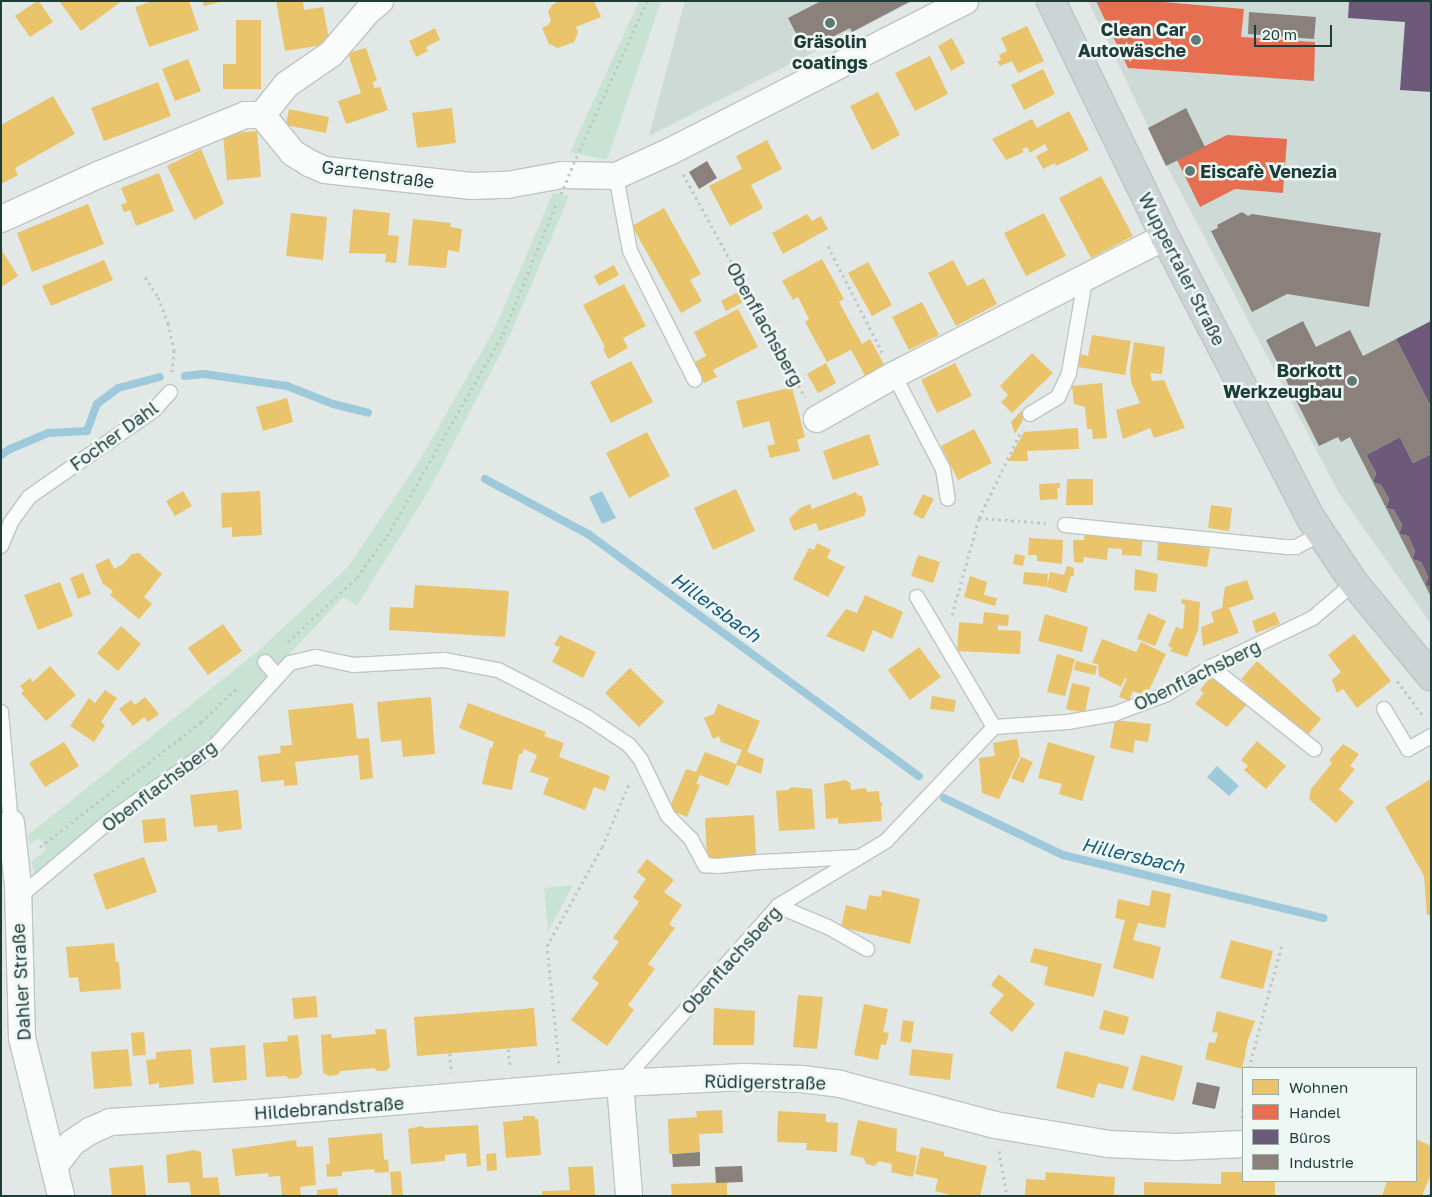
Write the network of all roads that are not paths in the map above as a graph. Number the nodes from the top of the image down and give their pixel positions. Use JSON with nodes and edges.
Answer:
{"nodes":[{"id":1,"x":380,"y":1,"type":"edge"},
{"id":2,"x":966,"y":1,"type":"edge"},
{"id":3,"x":1051,"y":1,"type":"edge"},
{"id":4,"x":262,"y":115,"type":"junction"},
{"id":5,"x":616,"y":176,"type":"junction"},
{"id":6,"x":1,"y":218,"type":"edge"},
{"id":7,"x":1165,"y":237,"type":"junction"},
{"id":8,"x":1085,"y":280,"type":"junction"},
{"id":9,"x":894,"y":375,"type":"junction"},
{"id":10,"x":695,"y":380,"type":"dead end"},
{"id":11,"x":170,"y":392,"type":"road end"},
{"id":12,"x":1030,"y":414,"type":"road end"},
{"id":13,"x":817,"y":419,"type":"road end"},
{"id":14,"x":948,"y":499,"type":"dead end"},
{"id":15,"x":1065,"y":524,"type":"road end"},
{"id":16,"x":1320,"y":534,"type":"junction"},
{"id":17,"x":1,"y":546,"type":"edge"},
{"id":18,"x":1354,"y":583,"type":"junction"},
{"id":19,"x":917,"y":597,"type":"dead end"},
{"id":20,"x":265,"y":662,"type":"road end"},
{"id":21,"x":1211,"y":667,"type":"junction"},
{"id":22,"x":277,"y":676,"type":"junction"},
{"id":23,"x":1431,"y":676,"type":"edge"},
{"id":24,"x":1384,"y":709,"type":"dead end"},
{"id":25,"x":1,"y":712,"type":"edge"},
{"id":26,"x":994,"y":726,"type":"junction"},
{"id":27,"x":1431,"y":736,"type":"edge"},
{"id":28,"x":1314,"y":749,"type":"dead end"},
{"id":29,"x":6,"y":825,"type":"edge"},
{"id":30,"x":859,"y":857,"type":"junction"},
{"id":31,"x":18,"y":898,"type":"junction"},
{"id":32,"x":778,"y":906,"type":"junction"},
{"id":33,"x":867,"y":949,"type":"dead end"},
{"id":34,"x":620,"y":1083,"type":"junction"},
{"id":35,"x":1242,"y":1144,"type":"edge"},
{"id":36,"x":54,"y":1167,"type":"junction"},
{"id":37,"x":61,"y":1196,"type":"edge"},
{"id":38,"x":629,"y":1196,"type":"edge"}],
"edges":[{"from":1,"to":4,"type":"street"},
{"from":2,"to":5,"type":"street","name":"Gartenstraße"},
{"from":3,"to":7,"type":"main road","name":"Wuppertaler Straße"},
{"from":4,"to":5,"type":"street","name":"Gartenstraße"},
{"from":4,"to":6,"type":"street"},
{"from":5,"to":10,"type":"lane"},
{"from":7,"to":8,"type":"street"},
{"from":7,"to":16,"type":"main road","name":"Wuppertaler Straße"},
{"from":8,"to":9,"type":"street"},
{"from":8,"to":12,"type":"lane"},
{"from":9,"to":13,"type":"street"},
{"from":9,"to":14,"type":"lane"},
{"from":11,"to":17,"type":"lane","name":"Focher Dahl"},
{"from":15,"to":16,"type":"lane"},
{"from":16,"to":18,"type":"main road","name":"Wuppertaler Straße"},
{"from":18,"to":21,"type":"lane","name":"Obenflachsberg"},
{"from":18,"to":23,"type":"main road","name":"Wuppertaler Straße"},
{"from":19,"to":26,"type":"lane"},
{"from":20,"to":22,"type":"lane"},
{"from":21,"to":26,"type":"lane","name":"Obenflachsberg"},
{"from":21,"to":28,"type":"lane"},
{"from":22,"to":30,"type":"lane","name":"Obenflachsberg"},
{"from":22,"to":31,"type":"lane","name":"Obenflachsberg"},
{"from":24,"to":27,"type":"lane"},
{"from":25,"to":29,"type":"lane"},
{"from":26,"to":30,"type":"lane","name":"Obenflachsberg"},
{"from":29,"to":31,"type":"street","name":"Dahler Straße"},
{"from":30,"to":32,"type":"lane","name":"Obenflachsberg"},
{"from":31,"to":36,"type":"street","name":"Dahler Straße"},
{"from":32,"to":33,"type":"lane"},
{"from":32,"to":34,"type":"lane","name":"Obenflachsberg"},
{"from":34,"to":35,"type":"street","name":"Rüdigerstraße"},
{"from":34,"to":36,"type":"street","name":"Hildebrandstraße"},
{"from":34,"to":38,"type":"street"},
{"from":36,"to":37,"type":"street","name":"Dahler Straße"}]}
